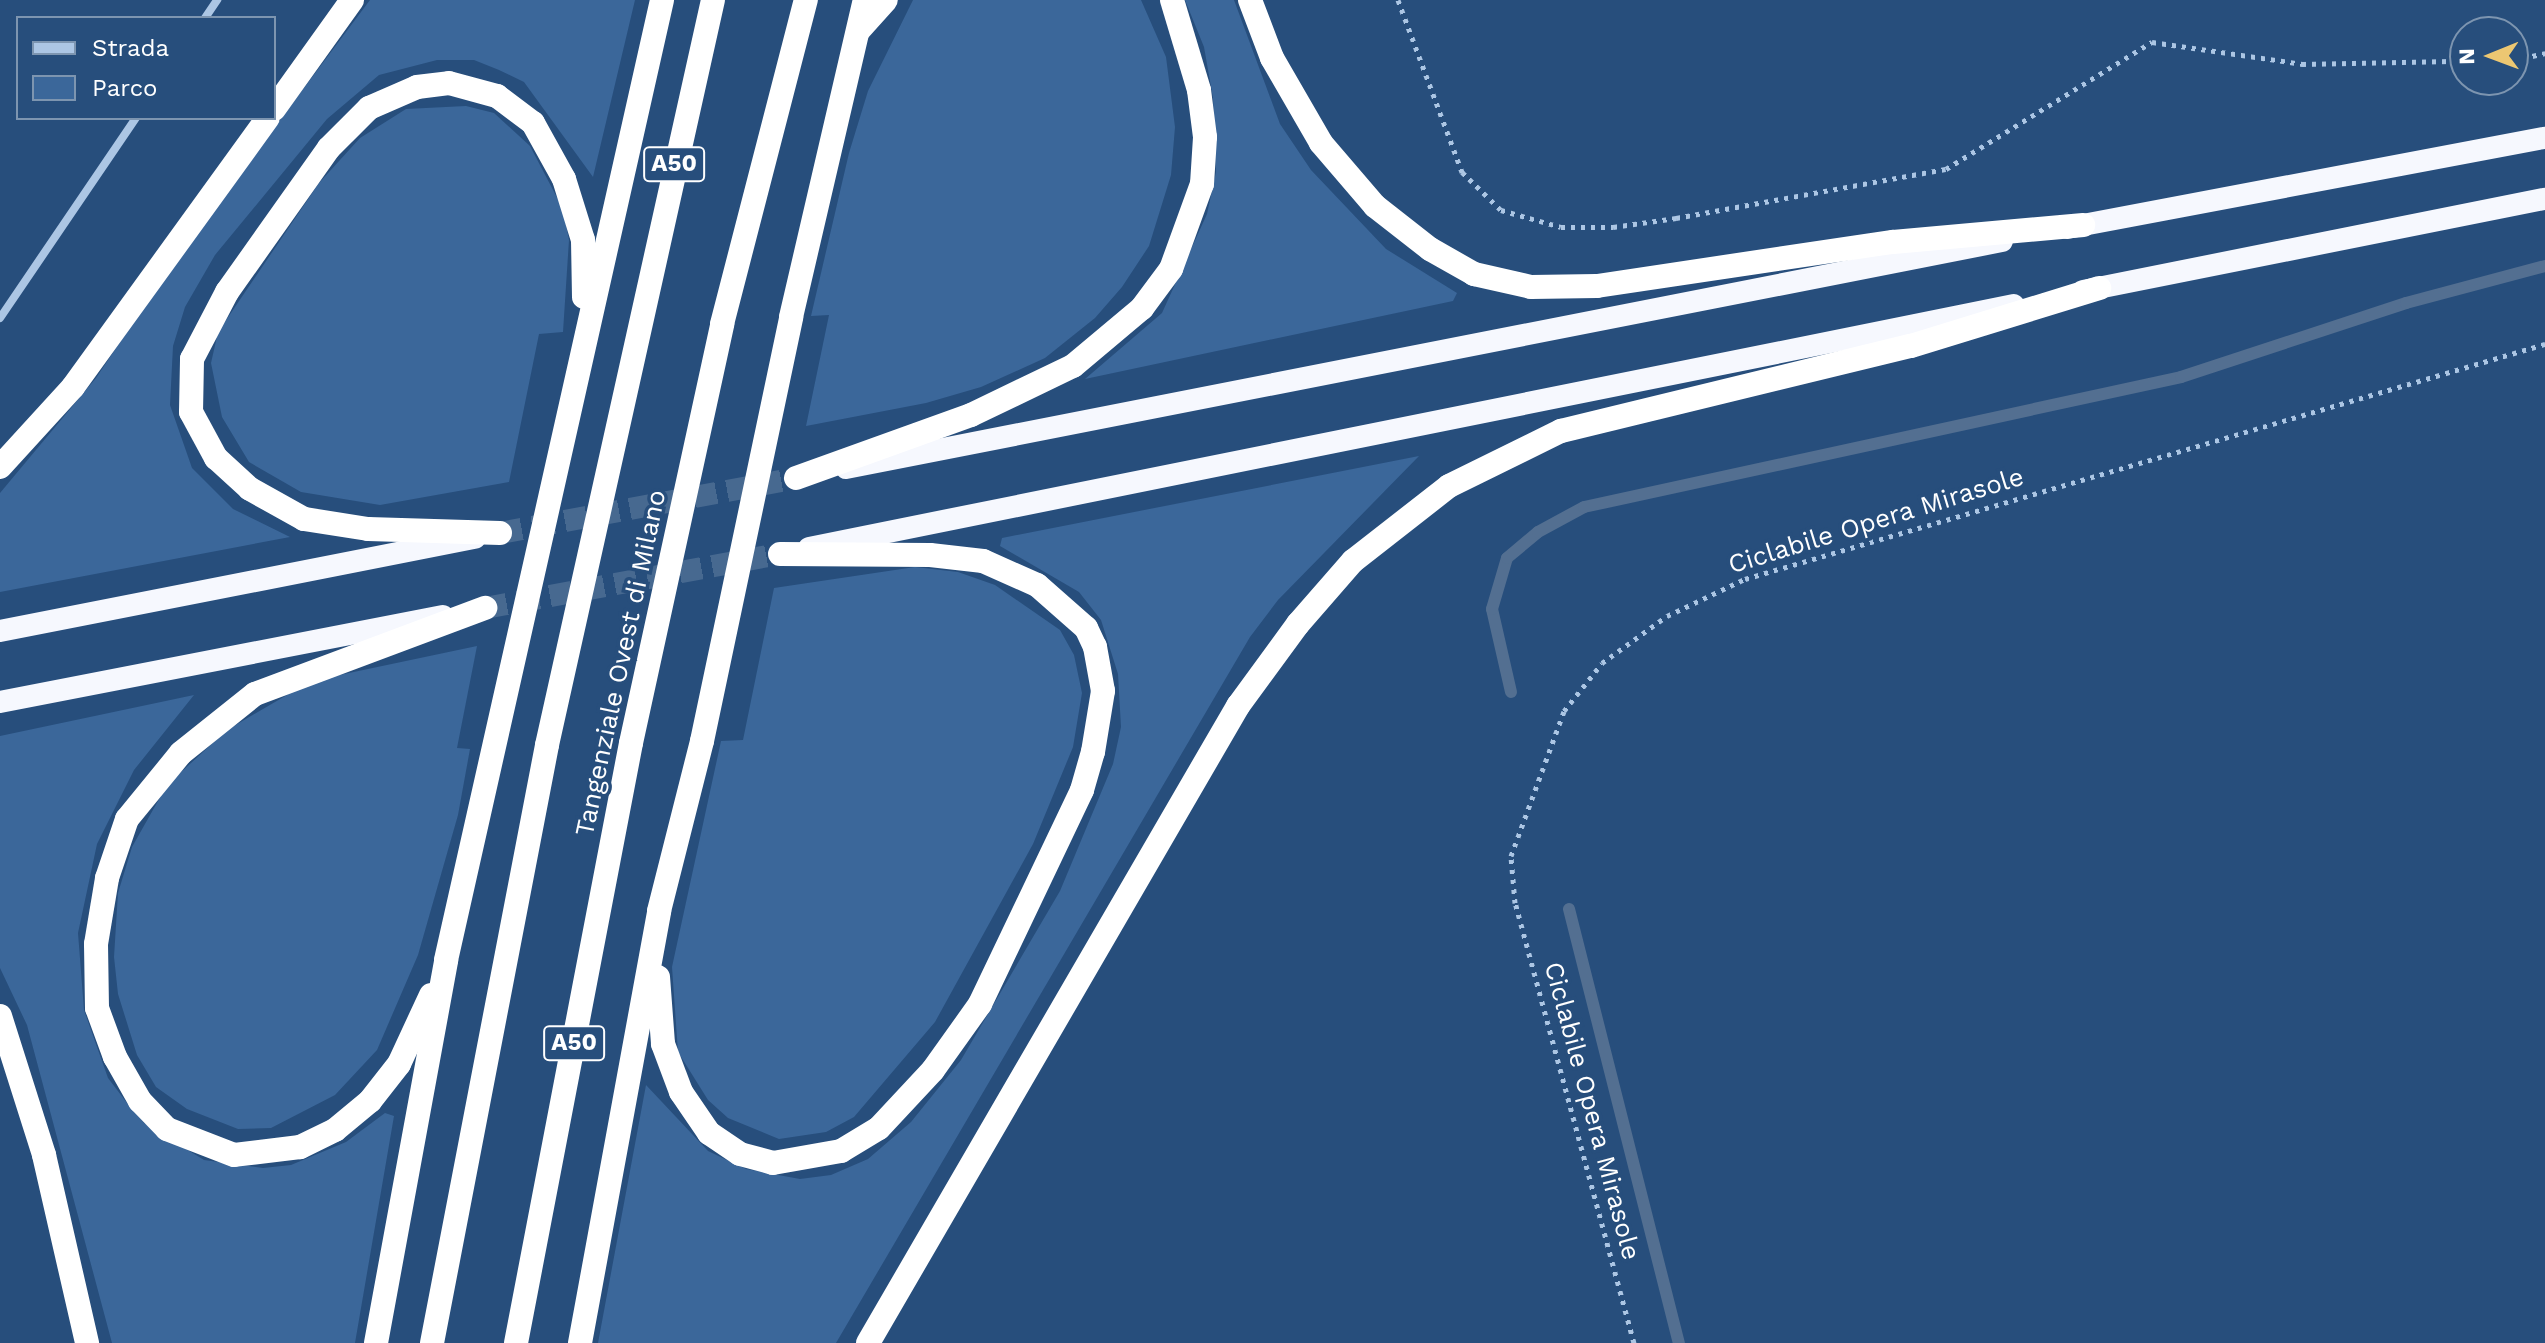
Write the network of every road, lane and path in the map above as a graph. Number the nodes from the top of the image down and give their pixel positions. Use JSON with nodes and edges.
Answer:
{"nodes":[{"id":1,"x":352,"y":0,"type":"edge"},
{"id":2,"x":662,"y":0,"type":"edge"},
{"id":3,"x":713,"y":0,"type":"edge"},
{"id":4,"x":806,"y":0,"type":"edge"},
{"id":5,"x":865,"y":0,"type":"edge"},
{"id":6,"x":886,"y":0,"type":"edge"},
{"id":7,"x":1172,"y":0,"type":"edge"},
{"id":8,"x":1250,"y":0,"type":"edge"},
{"id":9,"x":1398,"y":0,"type":"edge"},
{"id":10,"x":858,"y":31,"type":"junction"},
{"id":11,"x":2449,"y":61,"type":"edge"},
{"id":12,"x":276,"y":106,"type":"edge"},
{"id":13,"x":135,"y":120,"type":"edge"},
{"id":14,"x":267,"y":120,"type":"edge"},
{"id":15,"x":2545,"y":138,"type":"edge"},
{"id":16,"x":2545,"y":199,"type":"edge"},
{"id":17,"x":2083,"y":225,"type":"junction"},
{"id":18,"x":2099,"y":288,"type":"junction"},
{"id":19,"x":0,"y":318,"type":"edge"},
{"id":20,"x":585,"y":331,"type":"junction"},
{"id":21,"x":2545,"y":344,"type":"edge"},
{"id":22,"x":0,"y":467,"type":"edge"},
{"id":23,"x":796,"y":478,"type":"joint"},
{"id":24,"x":500,"y":533,"type":"joint"},
{"id":25,"x":780,"y":554,"type":"joint"},
{"id":26,"x":485,"y":608,"type":"joint"},
{"id":27,"x":0,"y":631,"type":"edge"},
{"id":28,"x":0,"y":702,"type":"edge"},
{"id":29,"x":659,"y":911,"type":"junction"},
{"id":30,"x":446,"y":960,"type":"junction"},
{"id":31,"x":0,"y":1016,"type":"edge"},
{"id":32,"x":87,"y":1343,"type":"edge"},
{"id":33,"x":376,"y":1343,"type":"edge"},
{"id":34,"x":432,"y":1343,"type":"edge"},
{"id":35,"x":516,"y":1343,"type":"edge"},
{"id":36,"x":580,"y":1343,"type":"edge"},
{"id":37,"x":868,"y":1343,"type":"edge"},
{"id":38,"x":1634,"y":1343,"type":"edge"}],
"edges":[{"from":1,"to":12,"type":"highway"},
{"from":2,"to":20,"type":"highway"},
{"from":3,"to":34,"type":"highway","name":"Tangenziale Ovest di Milano","number":"A50"},
{"from":4,"to":35,"type":"highway","name":"Tangenziale Ovest di Milano","number":"A50"},
{"from":5,"to":10,"type":"highway"},
{"from":6,"to":10,"type":"highway"},
{"from":7,"to":23,"type":"highway"},
{"from":8,"to":17,"type":"highway"},
{"from":9,"to":11,"type":"path"},
{"from":10,"to":29,"type":"highway"},
{"from":13,"to":19,"type":"street"},
{"from":14,"to":22,"type":"highway"},
{"from":15,"to":17,"type":"highway"},
{"from":16,"to":18,"type":"highway"},
{"from":17,"to":23,"type":"highway"},
{"from":18,"to":25,"type":"highway"},
{"from":18,"to":37,"type":"highway"},
{"from":20,"to":24,"type":"highway"},
{"from":20,"to":30,"type":"highway"},
{"from":21,"to":38,"type":"path","name":"Ciclabile Opera Mirasole"},
{"from":24,"to":27,"type":"highway"},
{"from":25,"to":29,"type":"highway"},
{"from":26,"to":28,"type":"highway"},
{"from":26,"to":30,"type":"highway"},
{"from":29,"to":36,"type":"highway"},
{"from":30,"to":33,"type":"highway"},
{"from":31,"to":32,"type":"highway"}]}
